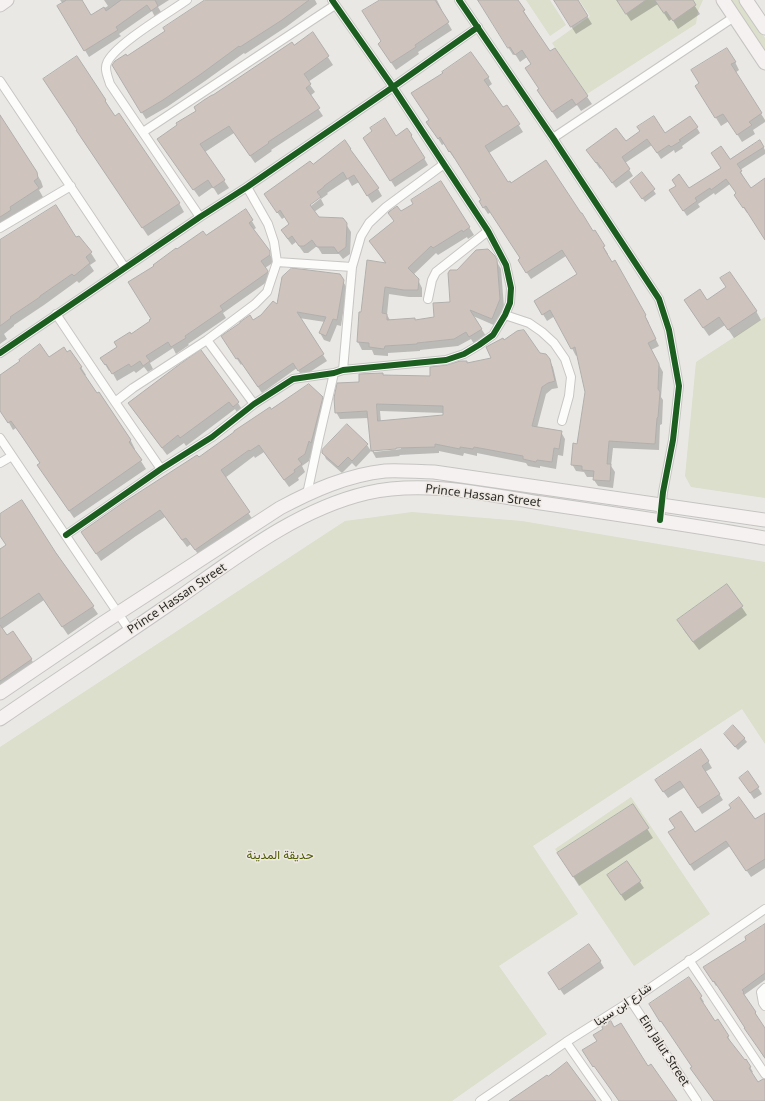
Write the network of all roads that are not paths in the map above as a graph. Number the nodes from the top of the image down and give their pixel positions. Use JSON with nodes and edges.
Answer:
{"nodes":[{"id":1,"x":7,"y":0,"type":"edge"},
{"id":2,"x":187,"y":0,"type":"edge"},
{"id":3,"x":459,"y":0,"type":"edge"},
{"id":4,"x":723,"y":0,"type":"edge"},
{"id":5,"x":746,"y":0,"type":"edge"},
{"id":6,"x":334,"y":2,"type":"edge"},
{"id":7,"x":0,"y":5,"type":"edge"},
{"id":8,"x":734,"y":17,"type":"junction"},
{"id":9,"x":478,"y":27,"type":"junction"},
{"id":10,"x":765,"y":28,"type":"edge"},
{"id":11,"x":765,"y":63,"type":"edge"},
{"id":12,"x":0,"y":81,"type":"edge"},
{"id":13,"x":393,"y":87,"type":"junction"},
{"id":14,"x":143,"y":132,"type":"junction"},
{"id":15,"x":553,"y":138,"type":"junction"},
{"id":16,"x":444,"y":164,"type":"junction"},
{"id":17,"x":71,"y":186,"type":"junction"},
{"id":18,"x":247,"y":187,"type":"junction"},
{"id":19,"x":200,"y":217,"type":"junction"},
{"id":20,"x":0,"y":228,"type":"edge"},
{"id":21,"x":488,"y":231,"type":"junction"},
{"id":22,"x":277,"y":262,"type":"junction"},
{"id":23,"x":352,"y":267,"type":"junction"},
{"id":24,"x":125,"y":268,"type":"junction"},
{"id":25,"x":428,"y":299,"type":"dead end"},
{"id":26,"x":56,"y":314,"type":"junction"},
{"id":27,"x":505,"y":315,"type":"junction"},
{"id":28,"x":207,"y":340,"type":"junction"},
{"id":29,"x":0,"y":353,"type":"edge"},
{"id":30,"x":343,"y":370,"type":"junction"},
{"id":31,"x":334,"y":373,"type":"junction"},
{"id":32,"x":115,"y":402,"type":"junction"},
{"id":33,"x":254,"y":404,"type":"junction"},
{"id":34,"x":562,"y":421,"type":"dead end"},
{"id":35,"x":0,"y":438,"type":"edge"},
{"id":36,"x":12,"y":456,"type":"junction"},
{"id":37,"x":0,"y":463,"type":"edge"},
{"id":38,"x":161,"y":469,"type":"junction"},
{"id":39,"x":307,"y":494,"type":"junction"},
{"id":40,"x":661,"y":505,"type":"junction"},
{"id":41,"x":660,"y":520,"type":"junction"},
{"id":42,"x":765,"y":520,"type":"edge"},
{"id":43,"x":66,"y":535,"type":"junction"},
{"id":44,"x":765,"y":538,"type":"edge"},
{"id":45,"x":119,"y":613,"type":"junction"},
{"id":46,"x":130,"y":631,"type":"junction"},
{"id":47,"x":0,"y":693,"type":"edge"},
{"id":48,"x":0,"y":718,"type":"edge"},
{"id":49,"x":765,"y":909,"type":"edge"},
{"id":50,"x":689,"y":960,"type":"junction"},
{"id":51,"x":765,"y":988,"type":"edge"},
{"id":52,"x":631,"y":1001,"type":"junction"},
{"id":53,"x":765,"y":1006,"type":"edge"},
{"id":54,"x":566,"y":1042,"type":"junction"},
{"id":55,"x":765,"y":1074,"type":"edge"},
{"id":56,"x":480,"y":1101,"type":"edge"},
{"id":57,"x":607,"y":1101,"type":"edge"},
{"id":58,"x":697,"y":1101,"type":"edge"}],
"edges":[{"from":1,"to":7,"type":"main road"},
{"from":2,"to":14,"type":"street"},
{"from":3,"to":9,"type":"street"},
{"from":4,"to":8,"type":"main road"},
{"from":5,"to":10,"type":"main road"},
{"from":6,"to":13,"type":"street"},
{"from":6,"to":14,"type":"street"},
{"from":8,"to":11,"type":"main road"},
{"from":8,"to":15,"type":"street"},
{"from":9,"to":13,"type":"street"},
{"from":9,"to":15,"type":"street"},
{"from":12,"to":17,"type":"street"},
{"from":13,"to":16,"type":"street"},
{"from":13,"to":18,"type":"street"},
{"from":14,"to":19,"type":"street"},
{"from":15,"to":40,"type":"street"},
{"from":16,"to":21,"type":"street"},
{"from":16,"to":23,"type":"street"},
{"from":17,"to":20,"type":"street"},
{"from":17,"to":24,"type":"street"},
{"from":18,"to":19,"type":"street"},
{"from":18,"to":22,"type":"street"},
{"from":19,"to":24,"type":"street"},
{"from":21,"to":25,"type":"street"},
{"from":21,"to":27,"type":"street"},
{"from":22,"to":23,"type":"street"},
{"from":22,"to":28,"type":"street"},
{"from":23,"to":30,"type":"street"},
{"from":24,"to":26,"type":"street"},
{"from":26,"to":29,"type":"street"},
{"from":26,"to":32,"type":"street"},
{"from":27,"to":30,"type":"street"},
{"from":27,"to":34,"type":"street"},
{"from":28,"to":32,"type":"street"},
{"from":28,"to":33,"type":"street"},
{"from":30,"to":31,"type":"street"},
{"from":31,"to":33,"type":"street"},
{"from":31,"to":39,"type":"street"},
{"from":32,"to":38,"type":"street"},
{"from":33,"to":38,"type":"street"},
{"from":35,"to":36,"type":"street"},
{"from":36,"to":37,"type":"street"},
{"from":36,"to":43,"type":"street"},
{"from":38,"to":43,"type":"street"},
{"from":39,"to":40,"type":"main road","name":"Prince Hassan Street"},
{"from":39,"to":45,"type":"main road","name":"Prince Hassan Street"},
{"from":40,"to":41,"type":"street"},
{"from":40,"to":42,"type":"main road","name":"Prince Hassan Street"},
{"from":41,"to":44,"type":"main road","name":"Prince Hassan Street"},
{"from":41,"to":46,"type":"main road","name":"Prince Hassan Street"},
{"from":43,"to":45,"type":"street"},
{"from":45,"to":46,"type":"street"},
{"from":45,"to":47,"type":"main road","name":"Prince Hassan Street"},
{"from":46,"to":48,"type":"main road","name":"Prince Hassan Street"},
{"from":49,"to":50,"type":"street","name":"شارع ابن سينا"},
{"from":50,"to":52,"type":"street","name":"شارع ابن سينا"},
{"from":50,"to":55,"type":"street"},
{"from":51,"to":53,"type":"street"},
{"from":52,"to":54,"type":"street","name":"شارع ابن سينا"},
{"from":52,"to":58,"type":"street","name":"Ein Jalut Street"},
{"from":54,"to":56,"type":"street","name":"شارع ابن سينا"},
{"from":54,"to":57,"type":"street"}]}
